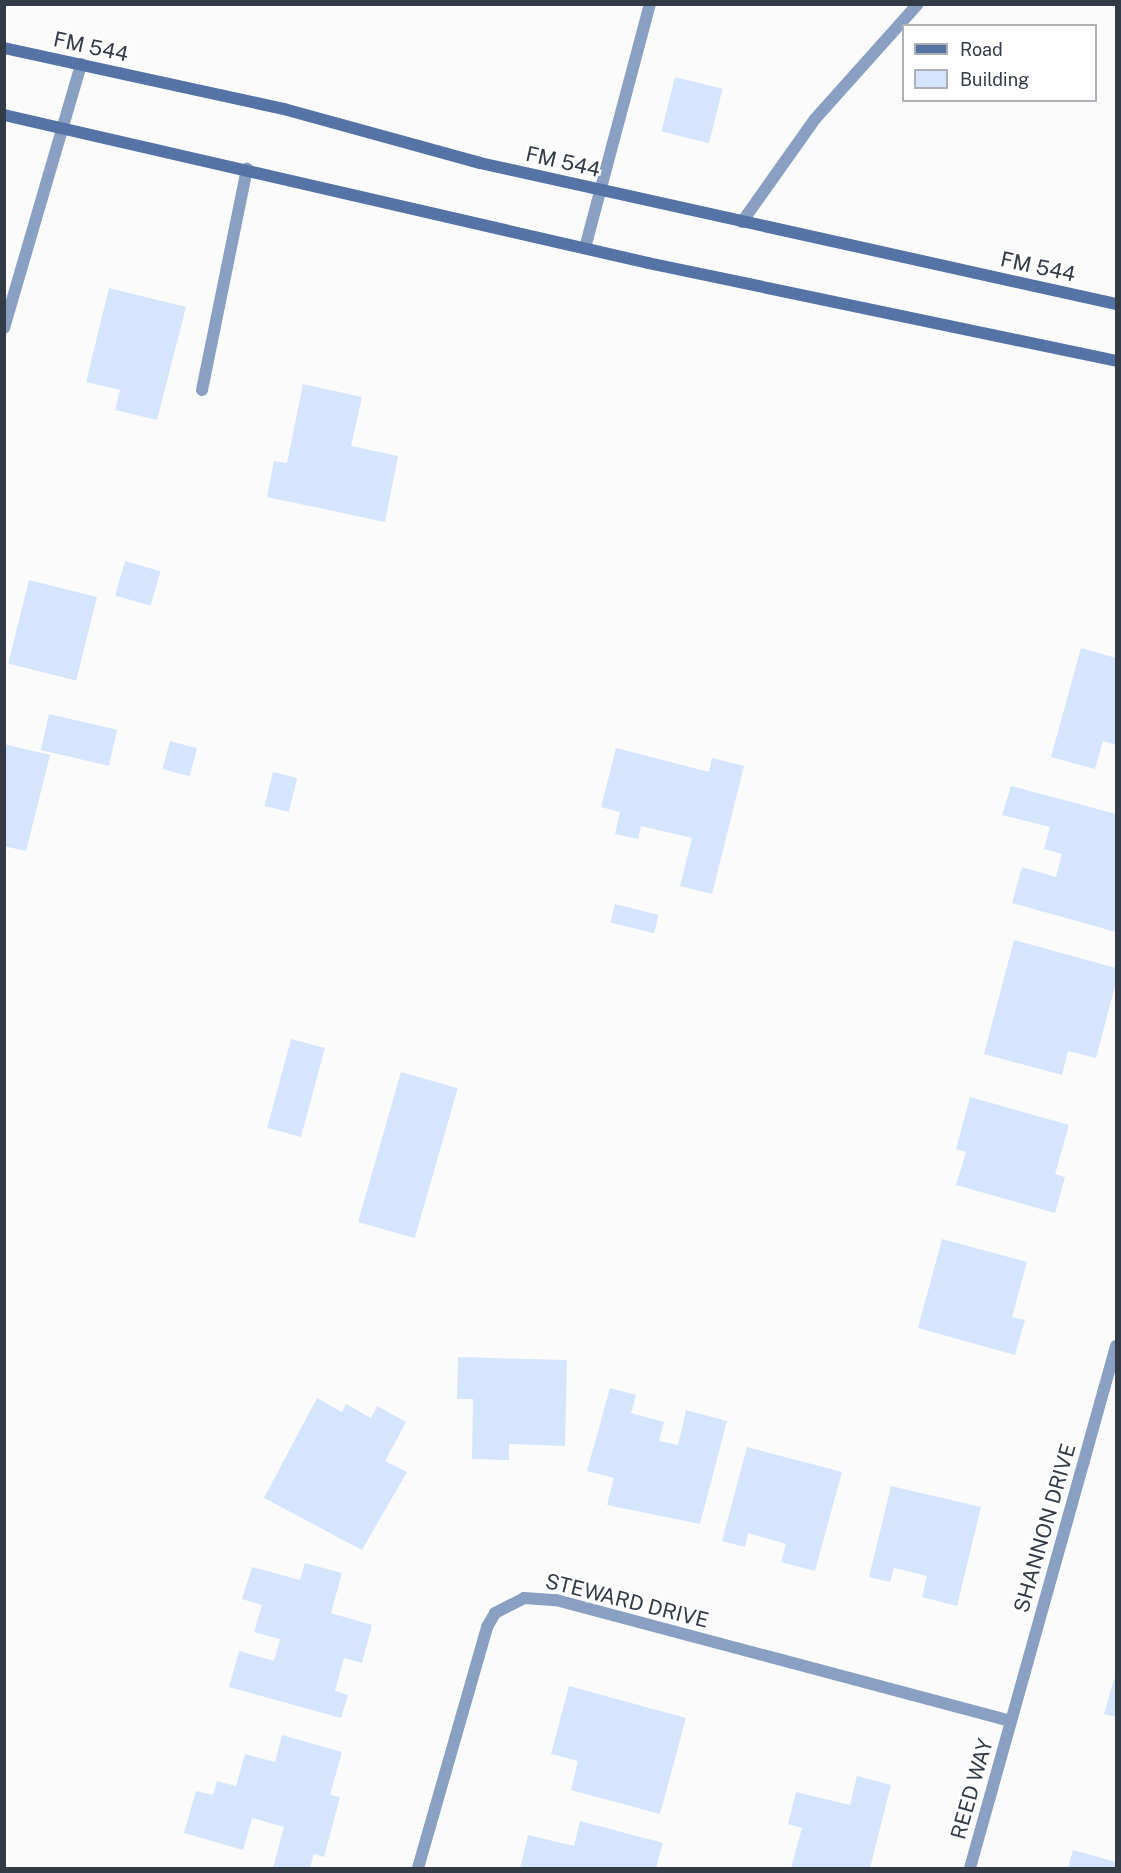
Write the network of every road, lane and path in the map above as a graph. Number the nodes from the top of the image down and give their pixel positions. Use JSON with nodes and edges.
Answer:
{"nodes":[{"id":1,"x":650,"y":4,"type":"edge"},
{"id":2,"x":918,"y":4,"type":"edge"},
{"id":3,"x":4,"y":48,"type":"edge"},
{"id":4,"x":81,"y":64,"type":"junction"},
{"id":5,"x":4,"y":115,"type":"edge"},
{"id":6,"x":63,"y":129,"type":"junction"},
{"id":7,"x":247,"y":170,"type":"junction"},
{"id":8,"x":601,"y":191,"type":"junction"},
{"id":9,"x":742,"y":222,"type":"junction"},
{"id":10,"x":585,"y":248,"type":"junction"},
{"id":11,"x":1116,"y":304,"type":"edge"},
{"id":12,"x":4,"y":328,"type":"edge"},
{"id":13,"x":1116,"y":361,"type":"edge"},
{"id":14,"x":202,"y":390,"type":"dead end"},
{"id":15,"x":1116,"y":1346,"type":"edge"},
{"id":16,"x":1011,"y":1721,"type":"junction"},
{"id":17,"x":418,"y":1869,"type":"edge"},
{"id":18,"x":970,"y":1869,"type":"edge"}],
"edges":[{"from":1,"to":8,"type":"street"},
{"from":2,"to":9,"type":"street"},
{"from":3,"to":4,"type":"main road","name":"FM 544"},
{"from":4,"to":6,"type":"street"},
{"from":4,"to":8,"type":"main road","name":"FM 544"},
{"from":5,"to":6,"type":"main road"},
{"from":6,"to":7,"type":"main road"},
{"from":6,"to":12,"type":"street"},
{"from":7,"to":10,"type":"main road"},
{"from":7,"to":14,"type":"street"},
{"from":8,"to":9,"type":"main road","name":"FM 544"},
{"from":8,"to":10,"type":"street"},
{"from":9,"to":11,"type":"main road","name":"FM 544"},
{"from":10,"to":13,"type":"main road"},
{"from":15,"to":16,"type":"street","name":"SHANNON DRIVE"},
{"from":16,"to":17,"type":"street","name":"STEWARD DRIVE"},
{"from":16,"to":18,"type":"street","name":"REED WAY"}]}
